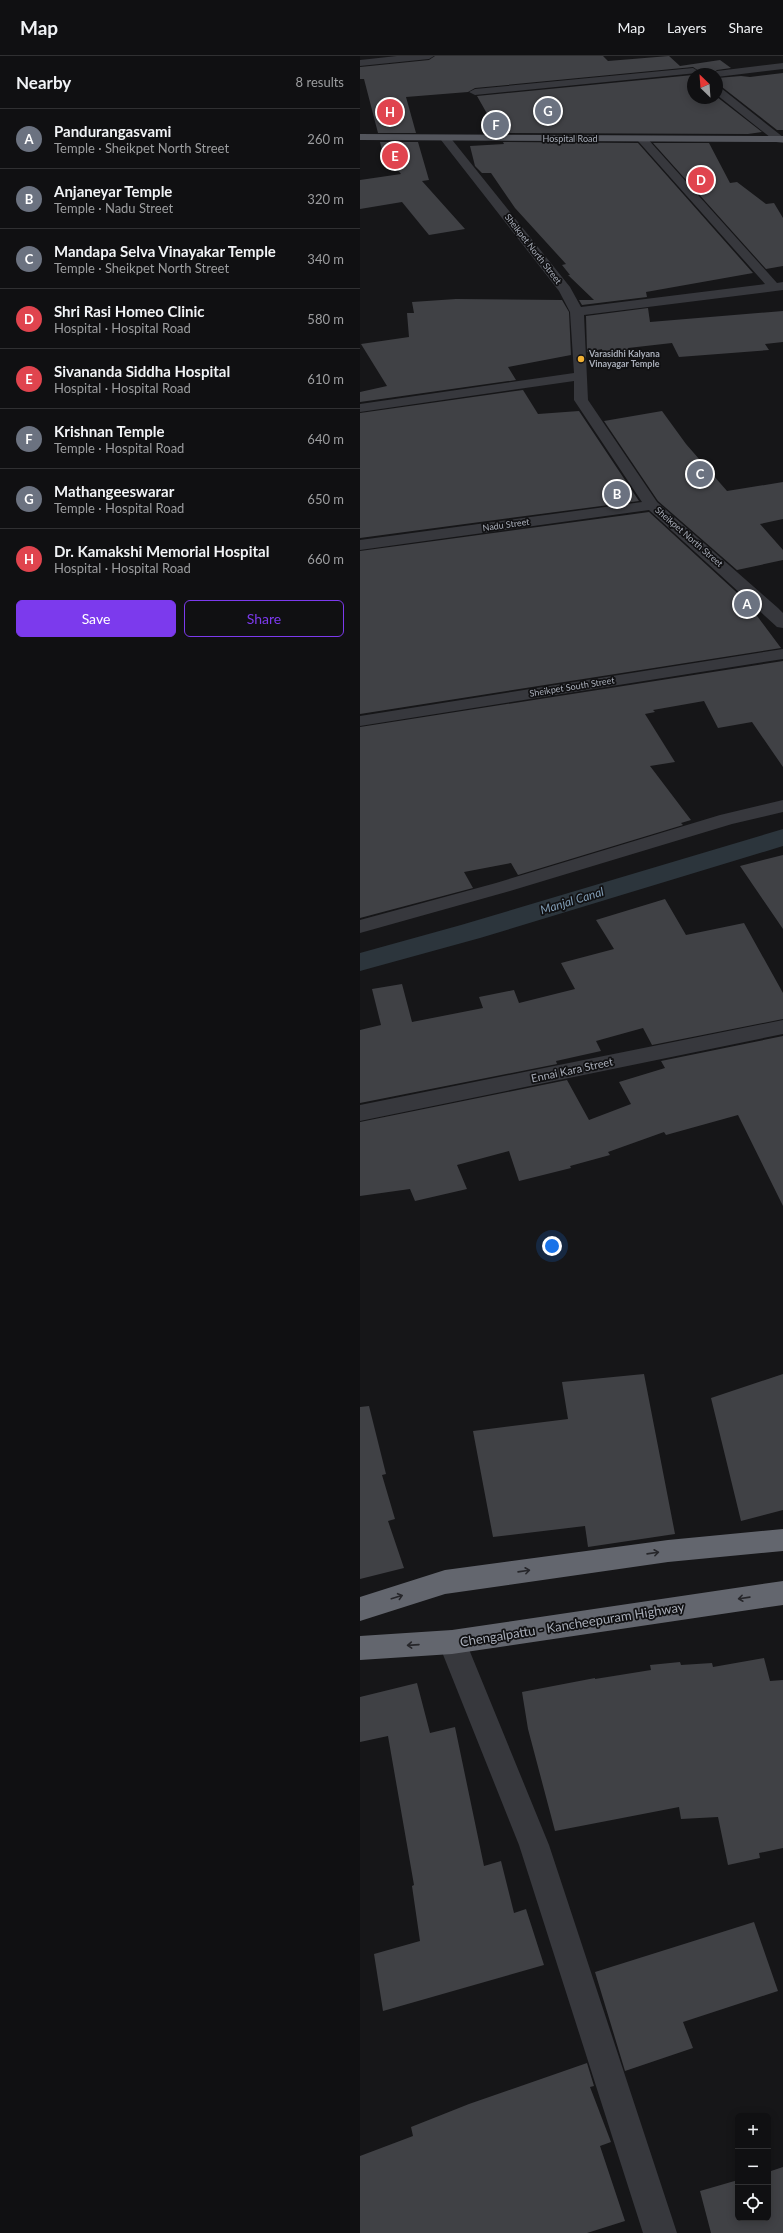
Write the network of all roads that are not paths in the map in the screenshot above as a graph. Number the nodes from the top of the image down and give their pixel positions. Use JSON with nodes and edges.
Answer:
{"nodes":[{"id":1,"x":429,"y":56,"type":"edge"},
{"id":2,"x":678,"y":60,"type":"dead end"},
{"id":3,"x":360,"y":63,"type":"edge"},
{"id":4,"x":783,"y":66,"type":"edge"},
{"id":5,"x":689,"y":68,"type":"edge"},
{"id":6,"x":687,"y":73,"type":"edge"},
{"id":7,"x":723,"y":73,"type":"edge"},
{"id":8,"x":475,"y":92,"type":"dead end"},
{"id":9,"x":723,"y":95,"type":"edge"},
{"id":10,"x":360,"y":137,"type":"edge"},
{"id":11,"x":446,"y":138,"type":"junction"},
{"id":12,"x":642,"y":139,"type":"junction"},
{"id":13,"x":781,"y":139,"type":"edge"},
{"id":14,"x":778,"y":286,"type":"edge"},
{"id":15,"x":577,"y":312,"type":"junction"},
{"id":16,"x":582,"y":376,"type":"junction"},
{"id":17,"x":360,"y":408,"type":"edge"},
{"id":18,"x":652,"y":505,"type":"junction"},
{"id":19,"x":360,"y":545,"type":"edge"},
{"id":20,"x":779,"y":614,"type":"edge"},
{"id":21,"x":783,"y":654,"type":"edge"},
{"id":22,"x":360,"y":721,"type":"edge"},
{"id":23,"x":783,"y":806,"type":"edge"},
{"id":24,"x":360,"y":928,"type":"edge"},
{"id":25,"x":783,"y":1027,"type":"edge"},
{"id":26,"x":360,"y":1113,"type":"edge"},
{"id":27,"x":783,"y":1540,"type":"edge"},
{"id":28,"x":783,"y":1593,"type":"edge"},
{"id":29,"x":360,"y":1609,"type":"edge"},
{"id":30,"x":452,"y":1642,"type":"junction"},
{"id":31,"x":360,"y":1648,"type":"edge"},
{"id":32,"x":660,"y":2233,"type":"edge"}],
"edges":[{"from":1,"to":3,"type":"street"},
{"from":2,"to":5,"type":"street"},
{"from":4,"to":7,"type":"street"},
{"from":6,"to":8,"type":"street"},
{"from":9,"to":13,"type":"street"},
{"from":10,"to":11,"type":"main road","name":"Hospital Road"},
{"from":11,"to":12,"type":"main road","name":"Hospital Road"},
{"from":11,"to":15,"type":"street","name":"Sheikpet North Street"},
{"from":12,"to":13,"type":"main road","name":"Hospital Road"},
{"from":12,"to":14,"type":"street"},
{"from":14,"to":15,"type":"street"},
{"from":15,"to":16,"type":"street","name":"Sheikpet North Street"},
{"from":16,"to":17,"type":"street"},
{"from":16,"to":18,"type":"street","name":"Sheikpet North Street"},
{"from":18,"to":19,"type":"street","name":"Nadu Street"},
{"from":18,"to":20,"type":"street","name":"Sheikpet North Street"},
{"from":21,"to":22,"type":"street","name":"Sheikpet South Street"},
{"from":23,"to":24,"type":"street"},
{"from":25,"to":26,"type":"street","name":"Ennai Kara Street"},
{"from":29,"to":27,"type":"highway","one_way":true},
{"from":28,"to":30,"type":"highway","name":"Chengalpattu - Kancheepuram Highway","one_way":true},
{"from":30,"to":31,"type":"highway","name":"Chengalpattu - Kancheepuram Highway","one_way":true},
{"from":30,"to":32,"type":"street"}]}
